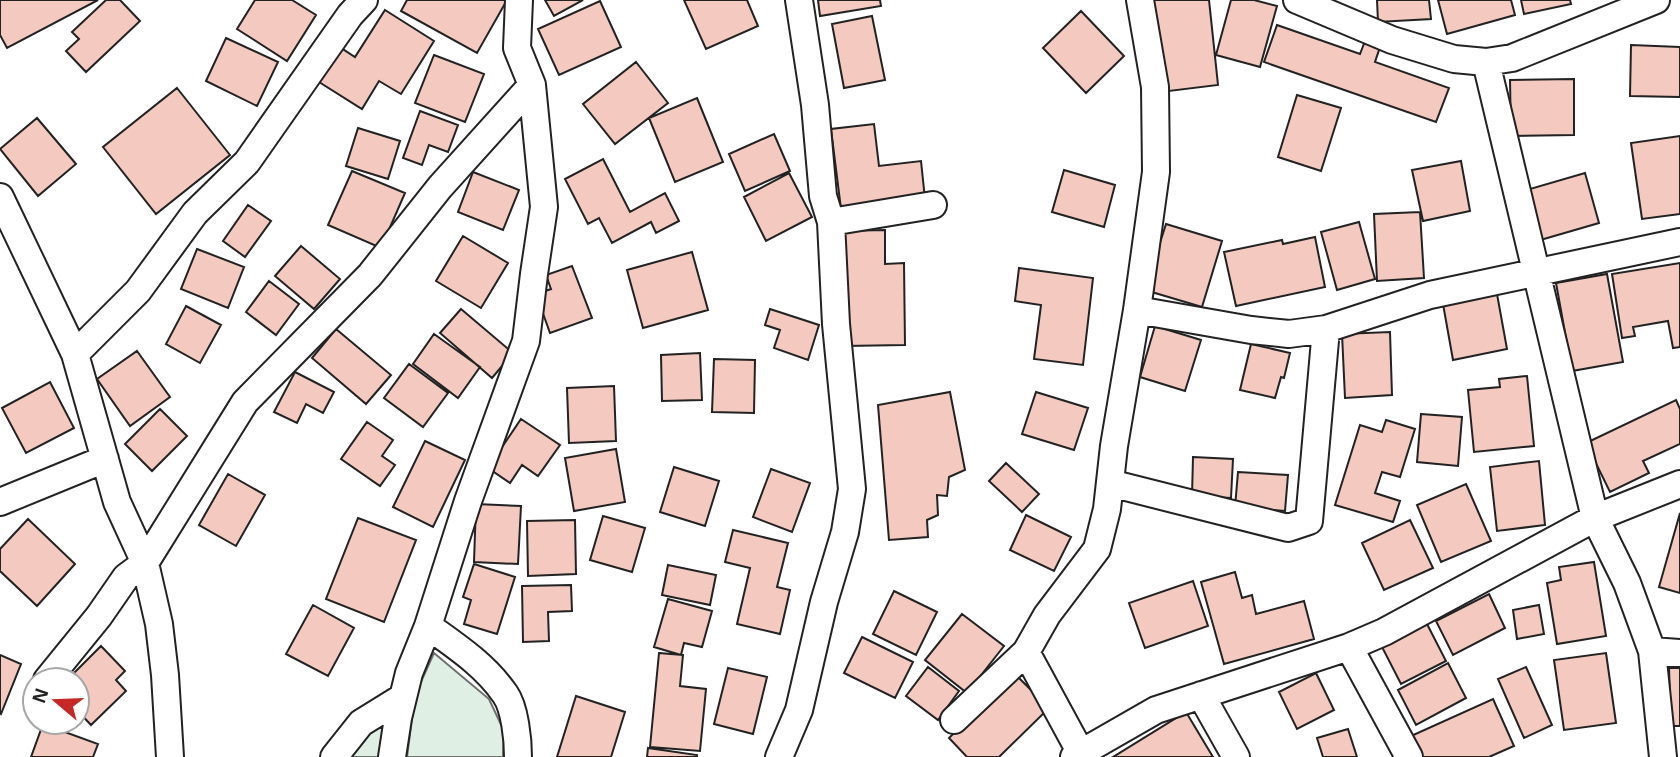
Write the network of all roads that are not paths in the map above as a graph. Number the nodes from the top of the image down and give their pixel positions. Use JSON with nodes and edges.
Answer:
{"nodes":[{"id":1,"x":519,"y":0,"type":"edge"},
{"id":2,"x":799,"y":0,"type":"edge"},
{"id":3,"x":1140,"y":0,"type":"edge"},
{"id":4,"x":1297,"y":0,"type":"edge"},
{"id":5,"x":1656,"y":0,"type":"edge"},
{"id":6,"x":349,"y":5,"type":"edge"},
{"id":7,"x":1486,"y":62,"type":"junction"},
{"id":8,"x":532,"y":85,"type":"junction"},
{"id":9,"x":0,"y":197,"type":"edge"},
{"id":10,"x":933,"y":205,"type":"dead end"},
{"id":11,"x":831,"y":222,"type":"junction"},
{"id":12,"x":1680,"y":242,"type":"edge"},
{"id":13,"x":1537,"y":272,"type":"junction"},
{"id":14,"x":1137,"y":310,"type":"junction"},
{"id":15,"x":1326,"y":329,"type":"junction"},
{"id":16,"x":75,"y":354,"type":"junction"},
{"id":17,"x":105,"y":458,"type":"junction"},
{"id":18,"x":1110,"y":483,"type":"junction"},
{"id":19,"x":1680,"y":485,"type":"edge"},
{"id":20,"x":0,"y":502,"type":"edge"},
{"id":21,"x":1595,"y":518,"type":"junction"},
{"id":22,"x":145,"y":563,"type":"junction"},
{"id":23,"x":428,"y":626,"type":"junction"},
{"id":24,"x":1349,"y":648,"type":"junction"},
{"id":25,"x":1652,"y":651,"type":"junction"},
{"id":26,"x":1026,"y":652,"type":"junction"},
{"id":27,"x":1680,"y":653,"type":"edge"},
{"id":28,"x":57,"y":666,"type":"edge"},
{"id":29,"x":1201,"y":695,"type":"junction"},
{"id":30,"x":403,"y":697,"type":"junction"},
{"id":31,"x":954,"y":720,"type":"dead end"},
{"id":32,"x":1079,"y":755,"type":"edge"},
{"id":33,"x":170,"y":757,"type":"edge"},
{"id":34,"x":334,"y":757,"type":"edge"},
{"id":35,"x":392,"y":757,"type":"edge"},
{"id":36,"x":518,"y":757,"type":"edge"},
{"id":37,"x":779,"y":757,"type":"edge"},
{"id":38,"x":1236,"y":757,"type":"edge"},
{"id":39,"x":1409,"y":757,"type":"edge"},
{"id":40,"x":1663,"y":757,"type":"edge"}],
"edges":[{"from":1,"to":8,"type":"street"},
{"from":2,"to":11,"type":"street"},
{"from":3,"to":14,"type":"street"},
{"from":4,"to":7,"type":"street"},
{"from":5,"to":7,"type":"street"},
{"from":6,"to":16,"type":"street"},
{"from":7,"to":13,"type":"street"},
{"from":8,"to":22,"type":"street"},
{"from":8,"to":23,"type":"street"},
{"from":9,"to":16,"type":"street"},
{"from":10,"to":11,"type":"street"},
{"from":11,"to":37,"type":"street"},
{"from":12,"to":13,"type":"street"},
{"from":13,"to":15,"type":"street"},
{"from":13,"to":21,"type":"street"},
{"from":14,"to":15,"type":"street"},
{"from":14,"to":18,"type":"street"},
{"from":15,"to":18,"type":"street"},
{"from":16,"to":17,"type":"street"},
{"from":17,"to":20,"type":"street"},
{"from":17,"to":22,"type":"street"},
{"from":18,"to":26,"type":"street"},
{"from":19,"to":21,"type":"street"},
{"from":21,"to":24,"type":"street"},
{"from":21,"to":25,"type":"street"},
{"from":22,"to":28,"type":"street"},
{"from":22,"to":33,"type":"street"},
{"from":23,"to":30,"type":"street"},
{"from":23,"to":36,"type":"street"},
{"from":24,"to":29,"type":"street"},
{"from":24,"to":39,"type":"street"},
{"from":25,"to":27,"type":"street"},
{"from":25,"to":40,"type":"street"},
{"from":26,"to":31,"type":"street"},
{"from":26,"to":32,"type":"street"},
{"from":29,"to":32,"type":"street"},
{"from":29,"to":38,"type":"street"},
{"from":30,"to":34,"type":"street"},
{"from":30,"to":35,"type":"street"}]}
